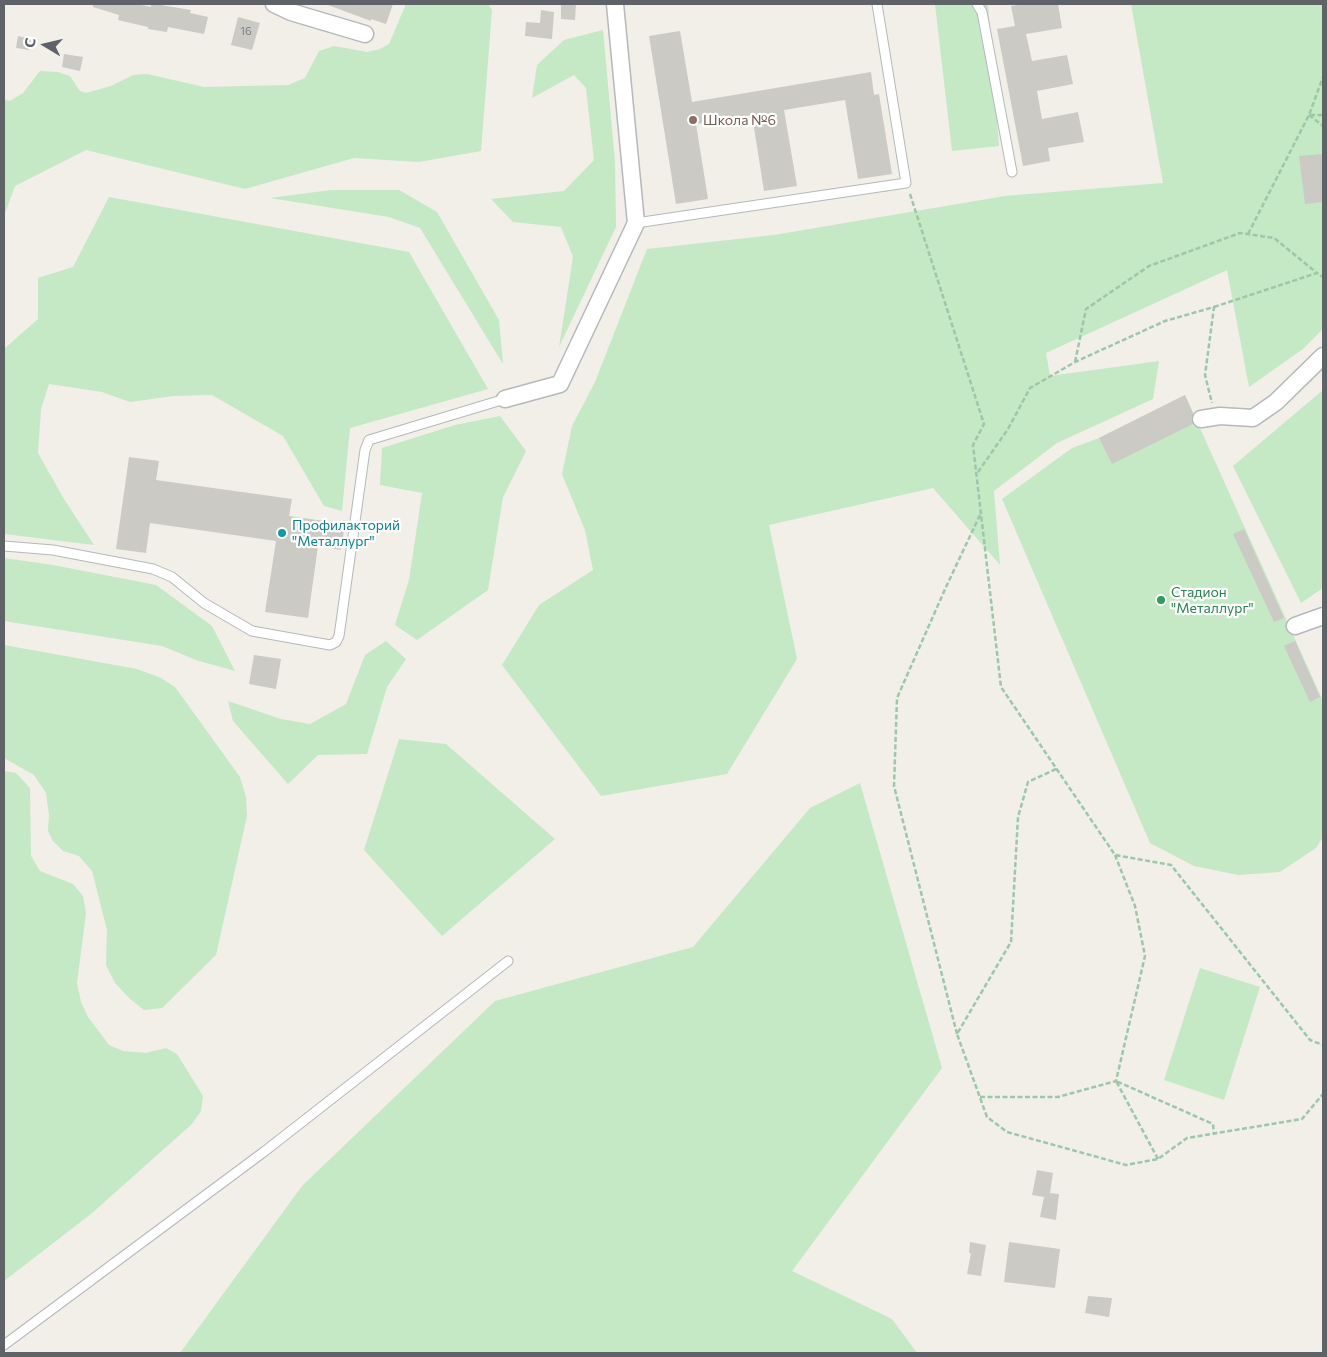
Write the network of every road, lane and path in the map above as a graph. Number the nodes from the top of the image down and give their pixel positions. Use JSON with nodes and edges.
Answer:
{"nodes":[{"id":1,"x":274,"y":4,"type":"edge"},
{"id":2,"x":615,"y":4,"type":"edge"},
{"id":3,"x":877,"y":4,"type":"edge"},
{"id":4,"x":978,"y":4,"type":"edge"},
{"id":5,"x":364,"y":34,"type":"dead end"},
{"id":6,"x":1323,"y":77,"type":"edge"},
{"id":7,"x":1309,"y":114,"type":"junction"},
{"id":8,"x":1323,"y":115,"type":"edge"},
{"id":9,"x":1323,"y":126,"type":"edge"},
{"id":10,"x":1012,"y":172,"type":"dead end"},
{"id":11,"x":906,"y":183,"type":"junction"},
{"id":12,"x":636,"y":224,"type":"junction"},
{"id":13,"x":1248,"y":234,"type":"junction"},
{"id":14,"x":1317,"y":273,"type":"junction"},
{"id":15,"x":1323,"y":277,"type":"edge"},
{"id":16,"x":1214,"y":307,"type":"junction"},
{"id":17,"x":1323,"y":356,"type":"edge"},
{"id":18,"x":1076,"y":362,"type":"junction"},
{"id":19,"x":505,"y":399,"type":"joint"},
{"id":20,"x":1208,"y":418,"type":"joint"},
{"id":21,"x":977,"y":473,"type":"junction"},
{"id":22,"x":981,"y":513,"type":"junction"},
{"id":23,"x":4,"y":546,"type":"edge"},
{"id":24,"x":1323,"y":616,"type":"edge"},
{"id":25,"x":1295,"y":626,"type":"dead end"},
{"id":26,"x":1056,"y":769,"type":"junction"},
{"id":27,"x":1115,"y":855,"type":"junction"},
{"id":28,"x":508,"y":961,"type":"dead end"},
{"id":29,"x":957,"y":1034,"type":"junction"},
{"id":30,"x":1323,"y":1045,"type":"edge"},
{"id":31,"x":1116,"y":1081,"type":"junction"},
{"id":32,"x":1323,"y":1094,"type":"edge"},
{"id":33,"x":980,"y":1097,"type":"junction"},
{"id":34,"x":1214,"y":1134,"type":"junction"},
{"id":35,"x":1158,"y":1159,"type":"junction"},
{"id":36,"x":4,"y":1345,"type":"edge"}],
"edges":[{"from":1,"to":5,"type":"street"},
{"from":2,"to":12,"type":"street"},
{"from":3,"to":11,"type":"lane"},
{"from":4,"to":10,"type":"lane"},
{"from":6,"to":7,"type":"path"},
{"from":7,"to":8,"type":"path"},
{"from":7,"to":9,"type":"path"},
{"from":7,"to":13,"type":"path"},
{"from":11,"to":12,"type":"lane"},
{"from":11,"to":21,"type":"path"},
{"from":12,"to":19,"type":"street"},
{"from":13,"to":14,"type":"path"},
{"from":13,"to":18,"type":"path"},
{"from":14,"to":15,"type":"path"},
{"from":14,"to":16,"type":"path"},
{"from":16,"to":18,"type":"path"},
{"from":16,"to":20,"type":"path"},
{"from":17,"to":20,"type":"street"},
{"from":18,"to":21,"type":"path"},
{"from":19,"to":23,"type":"lane"},
{"from":21,"to":22,"type":"path"},
{"from":22,"to":26,"type":"path"},
{"from":22,"to":29,"type":"path"},
{"from":24,"to":25,"type":"street"},
{"from":26,"to":27,"type":"path"},
{"from":26,"to":29,"type":"path"},
{"from":27,"to":30,"type":"path"},
{"from":27,"to":31,"type":"path"},
{"from":28,"to":36,"type":"lane"},
{"from":29,"to":33,"type":"path"},
{"from":31,"to":33,"type":"path"},
{"from":31,"to":34,"type":"path"},
{"from":31,"to":35,"type":"path"},
{"from":32,"to":34,"type":"path"},
{"from":33,"to":35,"type":"path"},
{"from":34,"to":35,"type":"path"}]}
